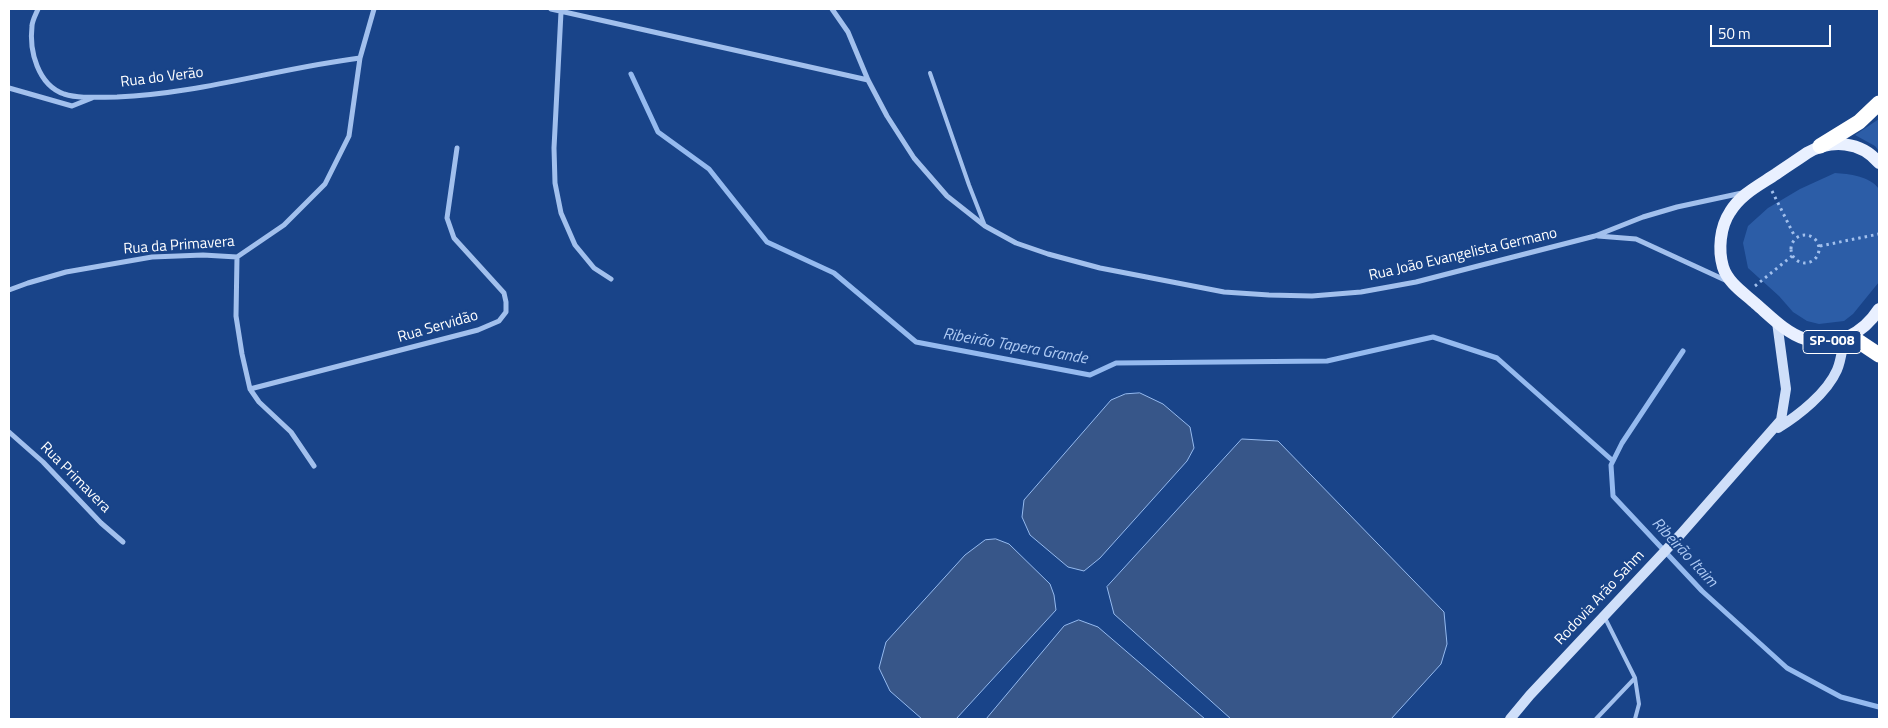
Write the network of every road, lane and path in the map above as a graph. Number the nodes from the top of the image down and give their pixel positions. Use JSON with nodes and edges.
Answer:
{"nodes":[{"id":1,"x":38,"y":9,"type":"edge"},
{"id":2,"x":374,"y":9,"type":"edge"},
{"id":3,"x":552,"y":9,"type":"edge"},
{"id":4,"x":832,"y":9,"type":"edge"},
{"id":5,"x":561,"y":12,"type":"junction"},
{"id":6,"x":360,"y":58,"type":"junction"},
{"id":7,"x":930,"y":73,"type":"dead end"},
{"id":8,"x":868,"y":80,"type":"junction"},
{"id":9,"x":9,"y":88,"type":"edge"},
{"id":10,"x":95,"y":97,"type":"junction"},
{"id":11,"x":1879,"y":103,"type":"edge"},
{"id":12,"x":1820,"y":146,"type":"junction"},
{"id":13,"x":456,"y":148,"type":"dead end"},
{"id":14,"x":1879,"y":163,"type":"edge"},
{"id":15,"x":1766,"y":180,"type":"junction"},
{"id":16,"x":1747,"y":192,"type":"junction"},
{"id":17,"x":985,"y":226,"type":"junction"},
{"id":18,"x":1879,"y":234,"type":"edge"},
{"id":19,"x":1595,"y":236,"type":"junction"},
{"id":20,"x":1795,"y":237,"type":"junction"},
{"id":21,"x":1820,"y":246,"type":"junction"},
{"id":22,"x":1792,"y":256,"type":"junction"},
{"id":23,"x":237,"y":257,"type":"junction"},
{"id":24,"x":611,"y":279,"type":"dead end"},
{"id":25,"x":1732,"y":283,"type":"junction"},
{"id":26,"x":9,"y":290,"type":"edge"},
{"id":27,"x":1745,"y":294,"type":"junction"},
{"id":28,"x":1879,"y":309,"type":"edge"},
{"id":29,"x":1778,"y":322,"type":"junction"},
{"id":30,"x":1848,"y":338,"type":"junction"},
{"id":31,"x":1879,"y":355,"type":"edge"},
{"id":32,"x":250,"y":390,"type":"junction"},
{"id":33,"x":1773,"y":431,"type":"junction"},
{"id":34,"x":9,"y":432,"type":"edge"},
{"id":35,"x":314,"y":466,"type":"dead end"},
{"id":36,"x":122,"y":542,"type":"dead end"},
{"id":37,"x":1604,"y":616,"type":"junction"},
{"id":38,"x":1635,"y":678,"type":"junction"},
{"id":39,"x":1510,"y":719,"type":"edge"},
{"id":40,"x":1596,"y":719,"type":"edge"},
{"id":41,"x":1635,"y":719,"type":"edge"}],
"edges":[{"from":1,"to":10,"type":"street","name":"Rua do Verão"},
{"from":2,"to":6,"type":"street","name":"Rua da Primavera"},
{"from":3,"to":5,"type":"street"},
{"from":4,"to":8,"type":"street","name":"Rua João Evangelista Germano"},
{"from":5,"to":8,"type":"street"},
{"from":5,"to":24,"type":"street"},
{"from":6,"to":10,"type":"street","name":"Rua do Verão"},
{"from":6,"to":23,"type":"street","name":"Rua da Primavera"},
{"from":7,"to":17,"type":"lane"},
{"from":8,"to":17,"type":"street","name":"Rua João Evangelista Germano"},
{"from":9,"to":10,"type":"street"},
{"from":11,"to":12,"type":"highway"},
{"from":12,"to":14,"type":"main road","number":"SP-008"},
{"from":12,"to":15,"type":"main road","number":"SP-008"},
{"from":13,"to":32,"type":"street","name":"Rua Servidão"},
{"from":15,"to":16,"type":"main road","number":"SP-008"},
{"from":15,"to":20,"type":"path"},
{"from":16,"to":19,"type":"street","name":"Rua João Evangelista Germano"},
{"from":16,"to":25,"type":"main road","number":"SP-008"},
{"from":17,"to":19,"type":"street","name":"Rua João Evangelista Germano"},
{"from":18,"to":21,"type":"path"},
{"from":19,"to":25,"type":"street","name":"Rua João Evangelista Germano"},
{"from":20,"to":21,"type":"path"},
{"from":20,"to":22,"type":"path"},
{"from":21,"to":22,"type":"path"},
{"from":22,"to":27,"type":"path"},
{"from":23,"to":26,"type":"street","name":"Rua da Primavera"},
{"from":23,"to":32,"type":"street"},
{"from":25,"to":27,"type":"main road","number":"SP-008"},
{"from":27,"to":29,"type":"main road","number":"SP-008"},
{"from":28,"to":30,"type":"main road","number":"SP-008"},
{"from":29,"to":30,"type":"main road","number":"SP-008"},
{"from":29,"to":33,"type":"street","name":"Rodovia Arão Sahm","number":"SP-008"},
{"from":30,"to":31,"type":"highway"},
{"from":30,"to":33,"type":"street","name":"Rodovia Arão Sahm","number":"SP-008"},
{"from":32,"to":35,"type":"street"},
{"from":33,"to":37,"type":"street","name":"Rodovia Arão Sahm","number":"SP-008"},
{"from":34,"to":36,"type":"street","name":"Rua Primavera"},
{"from":37,"to":38,"type":"lane"},
{"from":37,"to":39,"type":"street","name":"Rodovia Arão Sahm","number":"SP-008"},
{"from":38,"to":40,"type":"lane"},
{"from":38,"to":41,"type":"lane"}]}
